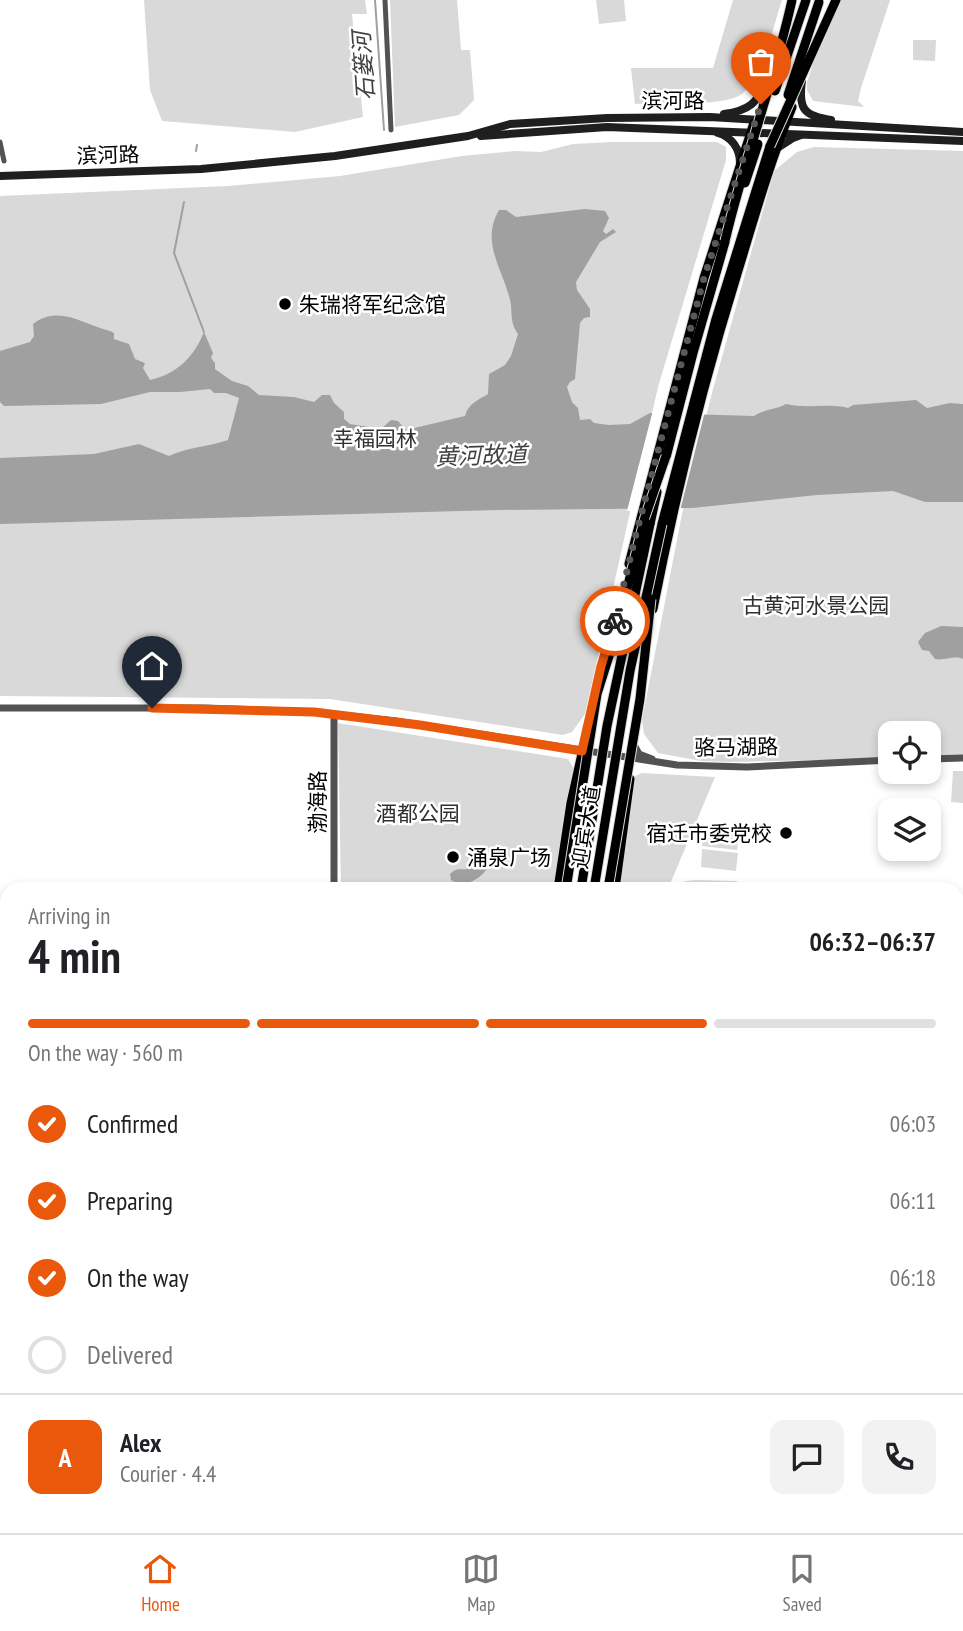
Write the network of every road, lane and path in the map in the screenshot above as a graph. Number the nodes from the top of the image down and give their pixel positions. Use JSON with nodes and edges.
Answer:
{"nodes":[{"id":1,"x":385,"y":0,"type":"edge"},
{"id":2,"x":790,"y":0,"type":"edge"},
{"id":3,"x":806,"y":0,"type":"edge"},
{"id":4,"x":820,"y":0,"type":"edge"},
{"id":5,"x":838,"y":0,"type":"edge"},
{"id":6,"x":769,"y":81,"type":"junction"},
{"id":7,"x":802,"y":81,"type":"junction"},
{"id":8,"x":710,"y":117,"type":"junction"},
{"id":9,"x":755,"y":120,"type":"junction"},
{"id":10,"x":786,"y":122,"type":"junction"},
{"id":11,"x":604,"y":127,"type":"junction"},
{"id":12,"x":390,"y":130,"type":"dead end"},
{"id":13,"x":751,"y":131,"type":"junction"},
{"id":14,"x":932,"y":131,"type":"junction"},
{"id":15,"x":782,"y":132,"type":"junction"},
{"id":16,"x":963,"y":132,"type":"edge"},
{"id":17,"x":807,"y":133,"type":"junction"},
{"id":18,"x":468,"y":136,"type":"junction"},
{"id":19,"x":963,"y":141,"type":"edge"},
{"id":20,"x":0,"y":142,"type":"edge"},
{"id":21,"x":773,"y":148,"type":"junction"},
{"id":22,"x":4,"y":161,"type":"dead end"},
{"id":23,"x":739,"y":166,"type":"junction"},
{"id":24,"x":0,"y":176,"type":"edge"},
{"id":25,"x":725,"y":241,"type":"junction"},
{"id":26,"x":666,"y":456,"type":"junction"},
{"id":27,"x":666,"y":525,"type":"junction"},
{"id":28,"x":0,"y":708,"type":"edge"},
{"id":29,"x":334,"y":714,"type":"junction"},
{"id":30,"x":631,"y":736,"type":"junction"},
{"id":31,"x":583,"y":751,"type":"junction"},
{"id":32,"x":963,"y":758,"type":"edge"},
{"id":33,"x":630,"y":759,"type":"junction"},
{"id":34,"x":941,"y":759,"type":"edge"},
{"id":35,"x":878,"y":761,"type":"edge"},
{"id":36,"x":747,"y":767,"type":"junction"},
{"id":37,"x":334,"y":882,"type":"edge"},
{"id":38,"x":559,"y":882,"type":"edge"},
{"id":39,"x":567,"y":882,"type":"edge"},
{"id":40,"x":582,"y":882,"type":"edge"},
{"id":41,"x":595,"y":882,"type":"edge"},
{"id":42,"x":609,"y":882,"type":"edge"},
{"id":43,"x":616,"y":882,"type":"edge"}],
"edges":[{"from":1,"to":12,"type":"street"},
{"from":2,"to":6,"type":"main road"},
{"from":2,"to":25,"type":"main road","bridge":true},
{"from":3,"to":25,"type":"main road","name":"迎宾大道","bridge":true},
{"from":4,"to":21,"type":"main road","name":"迎宾大道","bridge":true},
{"from":5,"to":7,"type":"main road"},
{"from":5,"to":21,"type":"main road","bridge":true},
{"from":6,"to":8,"type":"main road"},
{"from":6,"to":9,"type":"main road"},
{"from":7,"to":10,"type":"main road"},
{"from":7,"to":14,"type":"main road"},
{"from":8,"to":9,"type":"main road","name":"滨河路"},
{"from":8,"to":18,"type":"main road","name":"滨河路"},
{"from":9,"to":10,"type":"main road","name":"滨河路"},
{"from":9,"to":13,"type":"main road"},
{"from":10,"to":14,"type":"main road","name":"滨河路"},
{"from":10,"to":15,"type":"main road"},
{"from":11,"to":13,"type":"main road","name":"滨河路"},
{"from":11,"to":18,"type":"main road","name":"滨河路"},
{"from":11,"to":23,"type":"main road"},
{"from":13,"to":15,"type":"main road","name":"滨河路"},
{"from":13,"to":23,"type":"main road"},
{"from":14,"to":16,"type":"main road","name":"滨河路"},
{"from":15,"to":17,"type":"main road","name":"滨河路"},
{"from":15,"to":21,"type":"main road"},
{"from":17,"to":19,"type":"main road","name":"滨河路"},
{"from":17,"to":21,"type":"main road"},
{"from":18,"to":24,"type":"main road","name":"滨河路"},
{"from":20,"to":22,"type":"street"},
{"from":21,"to":27,"type":"main road"},
{"from":21,"to":27,"type":"main road","name":"迎宾大道"},
{"from":23,"to":31,"type":"main road","bridge":true},
{"from":25,"to":26,"type":"main road","name":"迎宾大道"},
{"from":26,"to":39,"type":"main road","bridge":true},
{"from":26,"to":40,"type":"main road","name":"迎宾大道","bridge":true},
{"from":27,"to":30,"type":"main road"},
{"from":27,"to":41,"type":"main road","name":"迎宾大道","bridge":true},
{"from":27,"to":42,"type":"main road","bridge":true},
{"from":28,"to":29,"type":"street","name":"骆马湖路"},
{"from":29,"to":31,"type":"street","name":"骆马湖路"},
{"from":29,"to":37,"type":"street","name":"渤海路"},
{"from":30,"to":33,"type":"main road"},
{"from":30,"to":36,"type":"street"},
{"from":31,"to":33,"type":"street","name":"骆马湖路"},
{"from":31,"to":38,"type":"main road"},
{"from":32,"to":34,"type":"street"},
{"from":33,"to":36,"type":"street","name":"骆马湖路"},
{"from":33,"to":43,"type":"main road"},
{"from":35,"to":36,"type":"street","name":"骆马湖路"}]}
